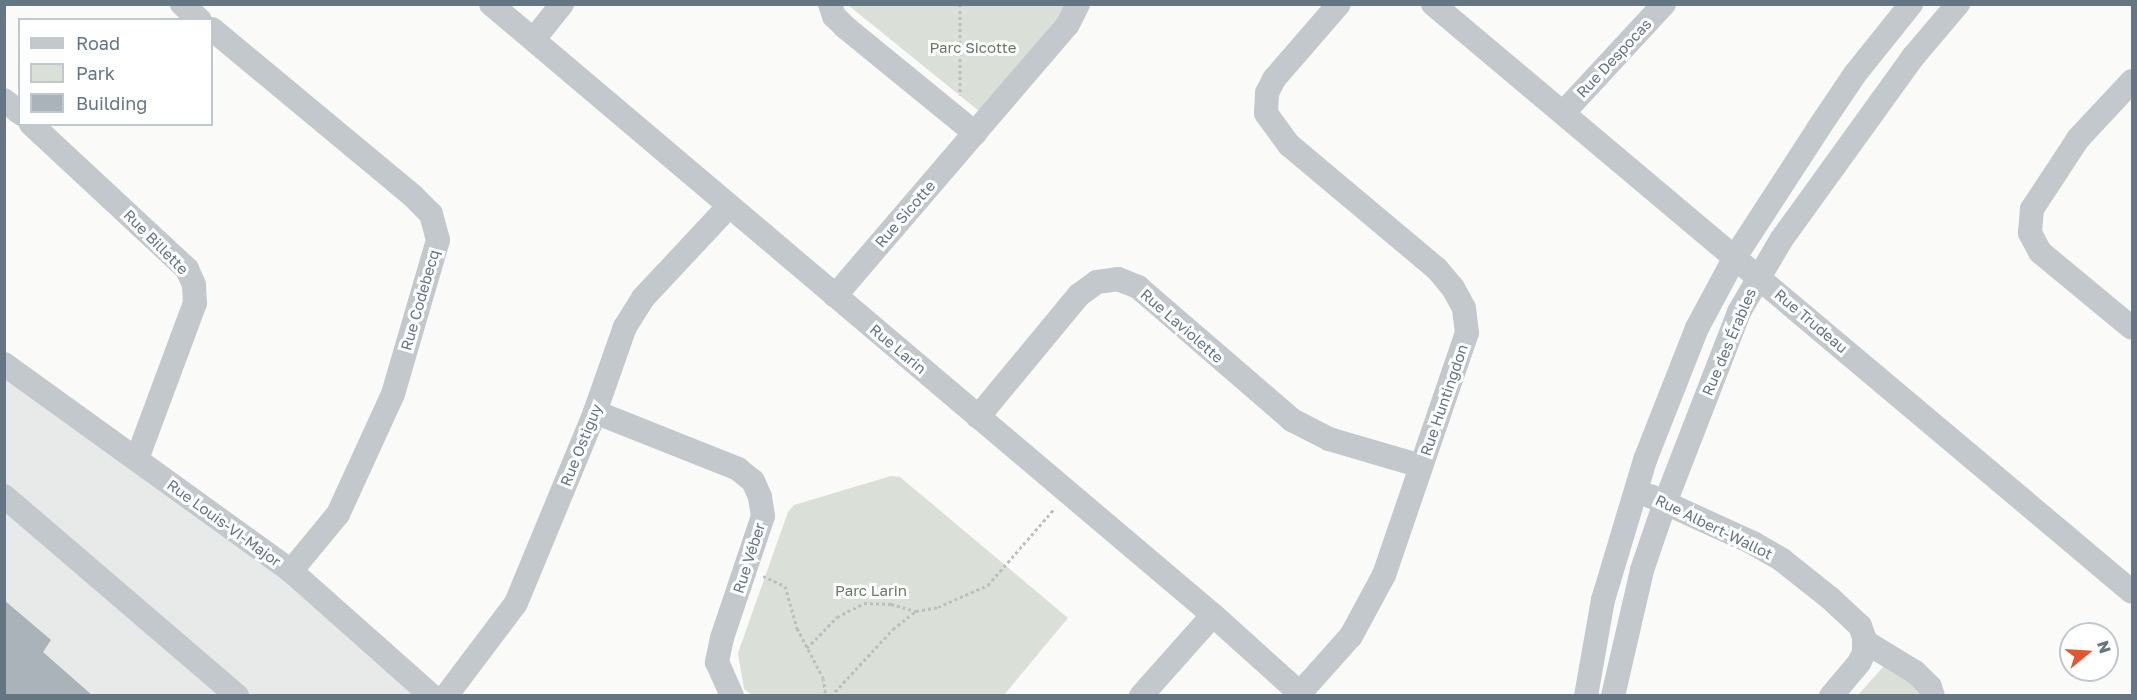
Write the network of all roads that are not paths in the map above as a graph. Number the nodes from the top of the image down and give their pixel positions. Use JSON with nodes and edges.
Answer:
{"nodes":[{"id":1,"x":182,"y":4,"type":"edge"},
{"id":2,"x":491,"y":4,"type":"edge"},
{"id":3,"x":562,"y":4,"type":"edge"},
{"id":4,"x":831,"y":4,"type":"edge"},
{"id":5,"x":1078,"y":4,"type":"edge"},
{"id":6,"x":1339,"y":4,"type":"edge"},
{"id":7,"x":1433,"y":4,"type":"edge"},
{"id":8,"x":1664,"y":4,"type":"edge"},
{"id":9,"x":1911,"y":4,"type":"edge"},
{"id":10,"x":1958,"y":4,"type":"edge"},
{"id":11,"x":198,"y":18,"type":"edge"},
{"id":12,"x":213,"y":30,"type":"edge"},
{"id":13,"x":534,"y":39,"type":"junction"},
{"id":14,"x":2133,"y":81,"type":"edge"},
{"id":15,"x":4,"y":99,"type":"edge"},
{"id":16,"x":18,"y":111,"type":"edge"},
{"id":17,"x":1564,"y":112,"type":"junction"},
{"id":18,"x":34,"y":126,"type":"edge"},
{"id":19,"x":975,"y":133,"type":"junction"},
{"id":20,"x":729,"y":206,"type":"junction"},
{"id":21,"x":1735,"y":257,"type":"junction"},
{"id":22,"x":1758,"y":276,"type":"junction"},
{"id":23,"x":835,"y":296,"type":"junction"},
{"id":24,"x":2133,"y":328,"type":"edge"},
{"id":25,"x":4,"y":364,"type":"edge"},
{"id":26,"x":595,"y":412,"type":"junction"},
{"id":27,"x":978,"y":417,"type":"junction"},
{"id":28,"x":137,"y":459,"type":"junction"},
{"id":29,"x":1421,"y":466,"type":"junction"},
{"id":30,"x":1636,"y":491,"type":"junction"},
{"id":31,"x":4,"y":495,"type":"edge"},
{"id":32,"x":1665,"y":503,"type":"junction"},
{"id":33,"x":291,"y":571,"type":"junction"},
{"id":34,"x":2133,"y":592,"type":"edge"},
{"id":35,"x":1213,"y":615,"type":"junction"},
{"id":36,"x":1864,"y":640,"type":"junction"},
{"id":37,"x":1302,"y":694,"type":"edge"},
{"id":38,"x":237,"y":696,"type":"edge"},
{"id":39,"x":432,"y":696,"type":"edge"},
{"id":40,"x":446,"y":696,"type":"edge"},
{"id":41,"x":732,"y":696,"type":"edge"},
{"id":42,"x":1141,"y":696,"type":"edge"},
{"id":43,"x":1586,"y":696,"type":"edge"},
{"id":44,"x":1613,"y":696,"type":"edge"},
{"id":45,"x":1831,"y":696,"type":"edge"},
{"id":46,"x":1933,"y":696,"type":"edge"}],
"edges":[{"from":1,"to":11,"type":"street"},
{"from":2,"to":13,"type":"street","name":"Rue Larin"},
{"from":3,"to":13,"type":"street"},
{"from":4,"to":19,"type":"street"},
{"from":5,"to":19,"type":"street","name":"Rue Sicotte"},
{"from":6,"to":29,"type":"street","name":"Rue Huntingdon"},
{"from":7,"to":17,"type":"street","name":"Rue Trudeau"},
{"from":8,"to":17,"type":"street","name":"Rue Despocas"},
{"from":9,"to":21,"type":"street","name":"Rue des Érables"},
{"from":10,"to":22,"type":"street","name":"Rue des Érables"},
{"from":12,"to":33,"type":"street","name":"Rue Codebecq"},
{"from":13,"to":20,"type":"street","name":"Rue Larin"},
{"from":14,"to":24,"type":"street"},
{"from":15,"to":16,"type":"street"},
{"from":17,"to":21,"type":"street","name":"Rue Trudeau"},
{"from":18,"to":28,"type":"street","name":"Rue Billette"},
{"from":19,"to":23,"type":"street","name":"Rue Sicotte"},
{"from":20,"to":23,"type":"street","name":"Rue Larin"},
{"from":20,"to":26,"type":"street","name":"Rue Ostiguy"},
{"from":21,"to":22,"type":"street","name":"Rue Trudeau"},
{"from":21,"to":30,"type":"street","name":"Rue des Érables"},
{"from":22,"to":32,"type":"street","name":"Rue des Érables"},
{"from":22,"to":34,"type":"street","name":"Rue Trudeau"},
{"from":23,"to":27,"type":"street","name":"Rue Larin"},
{"from":25,"to":28,"type":"street","name":"Rue Louis-VI-Major"},
{"from":26,"to":40,"type":"street","name":"Rue Ostiguy"},
{"from":26,"to":41,"type":"street","name":"Rue Véber"},
{"from":27,"to":29,"type":"street","name":"Rue Laviolette"},
{"from":27,"to":35,"type":"street","name":"Rue Larin"},
{"from":28,"to":33,"type":"street","name":"Rue Louis-VI-Major"},
{"from":29,"to":37,"type":"street","name":"Rue Huntingdon"},
{"from":30,"to":32,"type":"street","name":"Rue Albert-Wallot"},
{"from":30,"to":43,"type":"street","name":"Rue des Érables"},
{"from":31,"to":38,"type":"street"},
{"from":32,"to":36,"type":"street","name":"Rue Albert-Wallot"},
{"from":32,"to":44,"type":"street","name":"Rue des Érables"},
{"from":33,"to":39,"type":"street","name":"Rue Louis-VI-Major"},
{"from":35,"to":37,"type":"street","name":"Rue Larin"},
{"from":35,"to":42,"type":"street"},
{"from":36,"to":45,"type":"street"},
{"from":36,"to":46,"type":"street","name":"Rue Albert-Wallot"}]}
